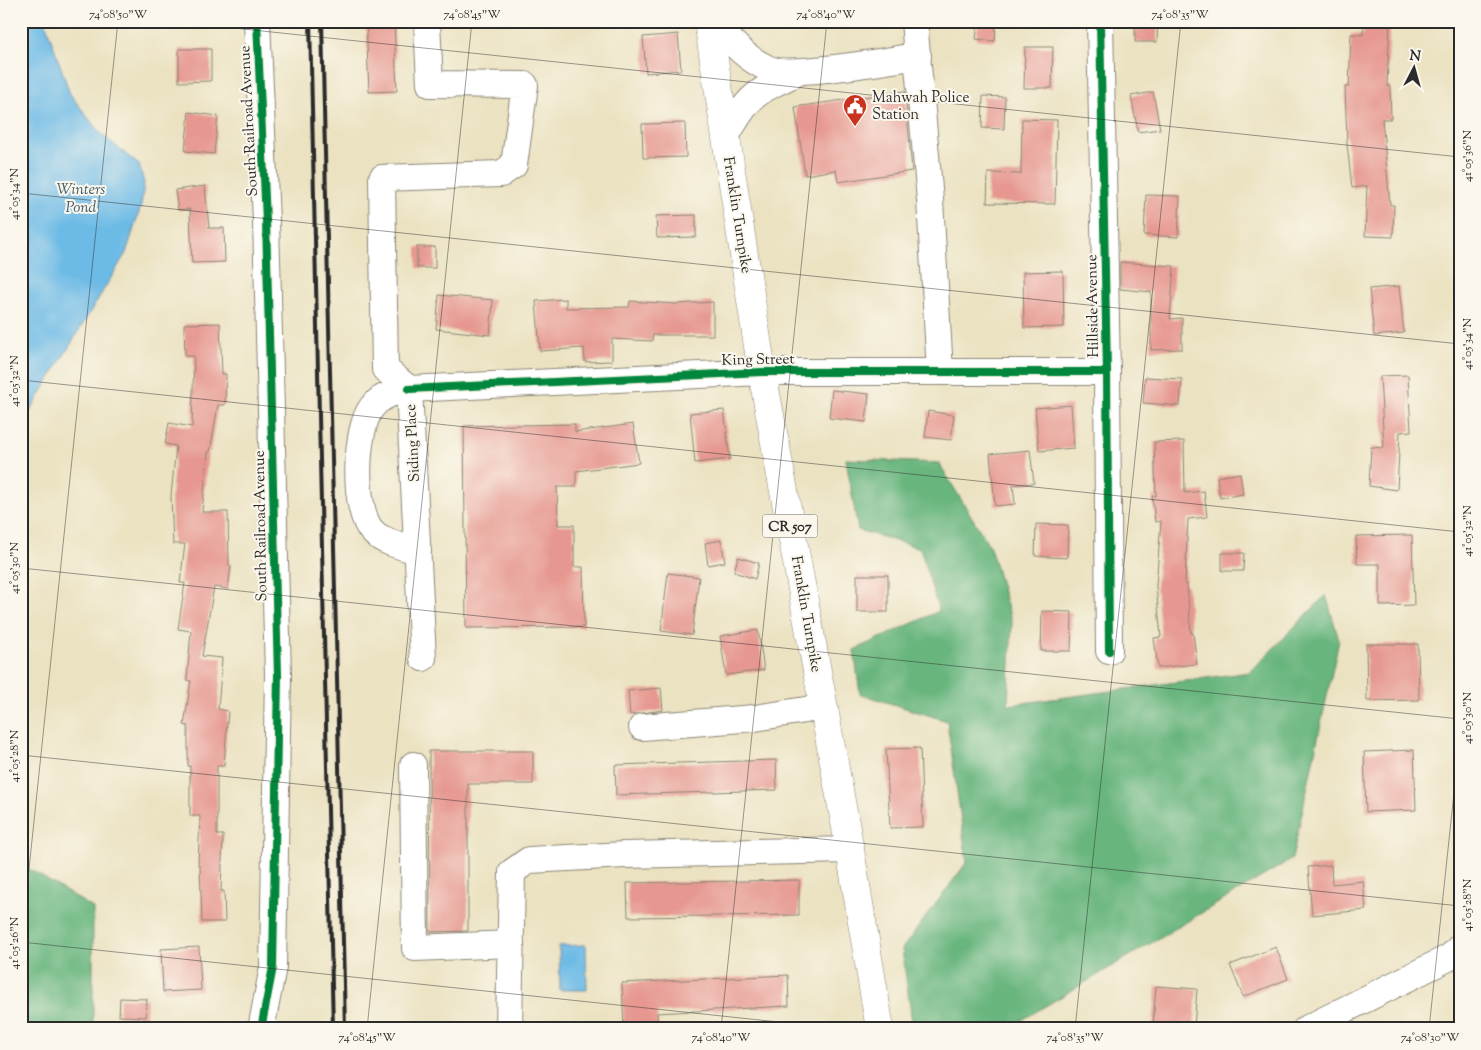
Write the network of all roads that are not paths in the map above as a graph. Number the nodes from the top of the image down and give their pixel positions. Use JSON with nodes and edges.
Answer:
{"nodes":[{"id":1,"x":257,"y":21,"type":"edge"},
{"id":2,"x":427,"y":21,"type":"edge"},
{"id":3,"x":708,"y":21,"type":"edge"},
{"id":4,"x":715,"y":21,"type":"edge"},
{"id":5,"x":914,"y":21,"type":"edge"},
{"id":6,"x":1100,"y":21,"type":"edge"},
{"id":7,"x":918,"y":56,"type":"junction"},
{"id":8,"x":800,"y":72,"type":"junction"},
{"id":9,"x":726,"y":137,"type":"junction"},
{"id":10,"x":762,"y":372,"type":"junction"},
{"id":11,"x":940,"y":372,"type":"junction"},
{"id":12,"x":1107,"y":372,"type":"junction"},
{"id":13,"x":409,"y":389,"type":"junction"},
{"id":14,"x":418,"y":551,"type":"junction"},
{"id":15,"x":1108,"y":651,"type":"dead end"},
{"id":16,"x":423,"y":658,"type":"dead end"},
{"id":17,"x":824,"y":707,"type":"junction"},
{"id":18,"x":642,"y":727,"type":"dead end"},
{"id":19,"x":413,"y":765,"type":"dead end"},
{"id":20,"x":850,"y":850,"type":"junction"},
{"id":21,"x":511,"y":944,"type":"junction"},
{"id":22,"x":1460,"y":948,"type":"edge"},
{"id":23,"x":261,"y":1029,"type":"edge"},
{"id":24,"x":510,"y":1029,"type":"edge"},
{"id":25,"x":880,"y":1029,"type":"edge"},
{"id":26,"x":1306,"y":1029,"type":"edge"}],
"edges":[{"from":1,"to":23,"type":"street","name":"South Railroad Avenue"},
{"from":2,"to":13,"type":"street","name":"Siding Place"},
{"from":3,"to":9,"type":"main road","name":"Franklin Turnpike","number":"CR 507"},
{"from":4,"to":8,"type":"street"},
{"from":5,"to":7,"type":"street"},
{"from":6,"to":12,"type":"street","name":"Hillside Avenue"},
{"from":7,"to":8,"type":"street"},
{"from":7,"to":11,"type":"street"},
{"from":8,"to":9,"type":"street"},
{"from":9,"to":10,"type":"main road","name":"Franklin Turnpike","number":"CR 507"},
{"from":10,"to":11,"type":"street","name":"King Street"},
{"from":10,"to":13,"type":"street","name":"King Street"},
{"from":10,"to":17,"type":"main road","name":"Franklin Turnpike","number":"CR 507"},
{"from":11,"to":12,"type":"street","name":"King Street"},
{"from":12,"to":15,"type":"street","name":"Hillside Avenue"},
{"from":13,"to":14,"type":"street","name":"Siding Place"},
{"from":13,"to":14,"type":"street","name":"King Street"},
{"from":14,"to":16,"type":"street","name":"Siding Place"},
{"from":17,"to":18,"type":"street"},
{"from":17,"to":20,"type":"main road","name":"Franklin Turnpike","number":"CR 507"},
{"from":19,"to":21,"type":"street"},
{"from":20,"to":21,"type":"street"},
{"from":20,"to":25,"type":"main road","name":"Franklin Turnpike","number":"CR 507"},
{"from":21,"to":24,"type":"street"},
{"from":22,"to":26,"type":"street"}]}
